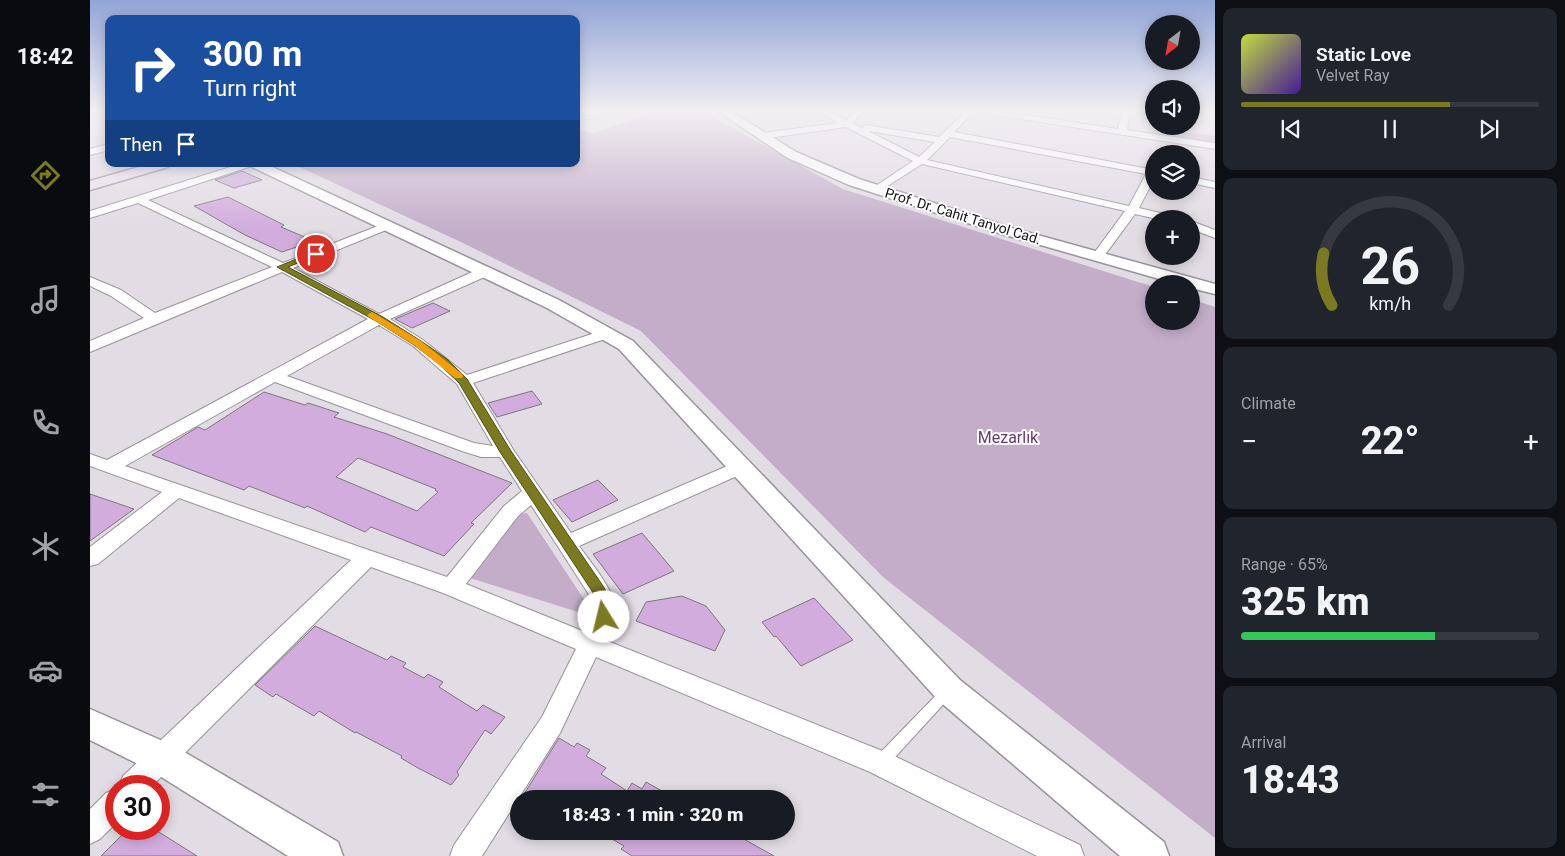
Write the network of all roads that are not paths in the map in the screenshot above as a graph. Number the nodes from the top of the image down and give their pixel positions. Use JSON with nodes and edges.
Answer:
{"nodes":[{"id":1,"x":787,"y":152,"type":"edge"},
{"id":2,"x":902,"y":152,"type":"edge"},
{"id":3,"x":929,"y":152,"type":"edge"},
{"id":4,"x":1036,"y":152,"type":"edge"},
{"id":5,"x":920,"y":161,"type":"junction"},
{"id":6,"x":131,"y":167,"type":"edge"},
{"id":7,"x":153,"y":167,"type":"edge"},
{"id":8,"x":240,"y":167,"type":"edge"},
{"id":9,"x":262,"y":167,"type":"edge"},
{"id":10,"x":1145,"y":170,"type":"edge"},
{"id":11,"x":90,"y":180,"type":"edge"},
{"id":12,"x":1200,"y":182,"type":"edge"},
{"id":13,"x":1215,"y":184,"type":"edge"},
{"id":14,"x":90,"y":186,"type":"edge"},
{"id":15,"x":1145,"y":186,"type":"edge"},
{"id":16,"x":878,"y":189,"type":"junction"},
{"id":17,"x":138,"y":199,"type":"junction"},
{"id":18,"x":1132,"y":210,"type":"junction"},
{"id":19,"x":1145,"y":213,"type":"edge"},
{"id":20,"x":90,"y":215,"type":"edge"},
{"id":21,"x":1200,"y":225,"type":"edge"},
{"id":22,"x":387,"y":226,"type":"junction"},
{"id":23,"x":1215,"y":228,"type":"edge"},
{"id":24,"x":1200,"y":229,"type":"edge"},
{"id":25,"x":1215,"y":234,"type":"edge"},
{"id":26,"x":1098,"y":256,"type":"junction"},
{"id":27,"x":282,"y":267,"type":"junction"},
{"id":28,"x":484,"y":272,"type":"junction"},
{"id":29,"x":90,"y":281,"type":"edge"},
{"id":30,"x":1215,"y":289,"type":"edge"},
{"id":31,"x":154,"y":319,"type":"junction"},
{"id":32,"x":379,"y":319,"type":"junction"},
{"id":33,"x":606,"y":334,"type":"junction"},
{"id":34,"x":90,"y":347,"type":"edge"},
{"id":35,"x":273,"y":376,"type":"junction"},
{"id":36,"x":464,"y":381,"type":"junction"},
{"id":37,"x":506,"y":452,"type":"junction"},
{"id":38,"x":100,"y":463,"type":"edge"},
{"id":39,"x":739,"y":468,"type":"junction"},
{"id":40,"x":176,"y":491,"type":"junction"},
{"id":41,"x":533,"y":493,"type":"junction"},
{"id":42,"x":566,"y":543,"type":"junction"},
{"id":43,"x":90,"y":558,"type":"edge"},
{"id":44,"x":367,"y":558,"type":"junction"},
{"id":45,"x":451,"y":587,"type":"junction"},
{"id":46,"x":591,"y":644,"type":"junction"},
{"id":47,"x":949,"y":690,"type":"junction"},
{"id":48,"x":90,"y":724,"type":"edge"},
{"id":49,"x":162,"y":758,"type":"junction"},
{"id":50,"x":880,"y":762,"type":"junction"},
{"id":51,"x":144,"y":775,"type":"edge"},
{"id":52,"x":105,"y":814,"type":"edge"},
{"id":53,"x":90,"y":829,"type":"edge"},
{"id":54,"x":324,"y":856,"type":"edge"},
{"id":55,"x":465,"y":856,"type":"edge"},
{"id":56,"x":1069,"y":856,"type":"edge"},
{"id":57,"x":1150,"y":856,"type":"edge"}],
"edges":[{"from":1,"to":16,"type":"street","name":"Prof. Dr. Cahit Tanyol Cad."},
{"from":2,"to":5,"type":"street"},
{"from":3,"to":5,"type":"street"},
{"from":4,"to":10,"type":"street"},
{"from":5,"to":16,"type":"street"},
{"from":5,"to":18,"type":"street"},
{"from":6,"to":11,"type":"main road"},
{"from":7,"to":14,"type":"main road"},
{"from":8,"to":17,"type":"street"},
{"from":9,"to":22,"type":"street"},
{"from":12,"to":13,"type":"street"},
{"from":15,"to":18,"type":"street"},
{"from":16,"to":26,"type":"street","name":"Prof. Dr. Cahit Tanyol Cad."},
{"from":17,"to":20,"type":"street"},
{"from":17,"to":27,"type":"street"},
{"from":18,"to":19,"type":"street"},
{"from":18,"to":26,"type":"street"},
{"from":21,"to":23,"type":"street"},
{"from":22,"to":27,"type":"street"},
{"from":22,"to":28,"type":"street"},
{"from":24,"to":25,"type":"street"},
{"from":26,"to":30,"type":"street","name":"Prof. Dr. Cahit Tanyol Cad."},
{"from":27,"to":31,"type":"street"},
{"from":27,"to":32,"type":"street"},
{"from":28,"to":32,"type":"street"},
{"from":28,"to":33,"type":"street"},
{"from":29,"to":31,"type":"street"},
{"from":31,"to":34,"type":"street"},
{"from":32,"to":35,"type":"street"},
{"from":32,"to":36,"type":"street"},
{"from":33,"to":36,"type":"street"},
{"from":33,"to":39,"type":"street"},
{"from":35,"to":37,"type":"street"},
{"from":35,"to":38,"type":"street"},
{"from":36,"to":37,"type":"street"},
{"from":37,"to":41,"type":"street"},
{"from":38,"to":40,"type":"street"},
{"from":39,"to":42,"type":"street"},
{"from":39,"to":47,"type":"street"},
{"from":40,"to":43,"type":"street"},
{"from":40,"to":44,"type":"street"},
{"from":41,"to":42,"type":"street"},
{"from":41,"to":45,"type":"street"},
{"from":42,"to":46,"type":"street"},
{"from":44,"to":45,"type":"street"},
{"from":44,"to":49,"type":"street"},
{"from":45,"to":46,"type":"street"},
{"from":46,"to":50,"type":"street"},
{"from":46,"to":55,"type":"street"},
{"from":47,"to":50,"type":"lane"},
{"from":47,"to":57,"type":"street"},
{"from":48,"to":49,"type":"street"},
{"from":49,"to":51,"type":"street"},
{"from":49,"to":54,"type":"street"},
{"from":50,"to":56,"type":"street"},
{"from":52,"to":53,"type":"street"}]}
